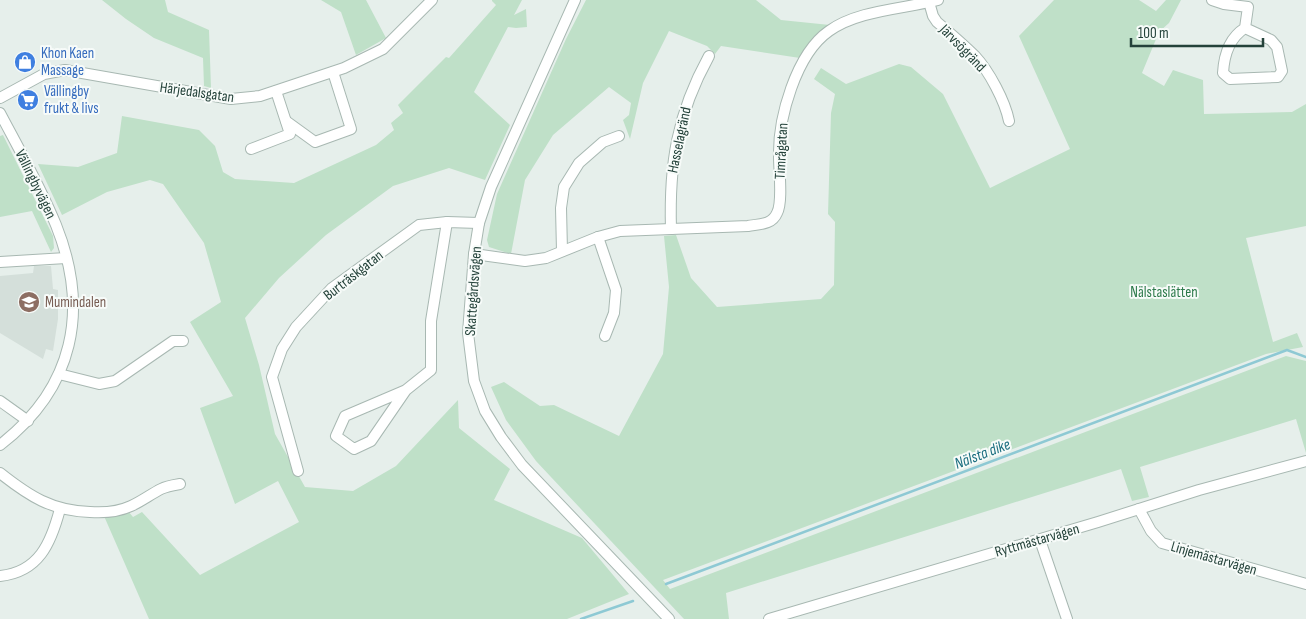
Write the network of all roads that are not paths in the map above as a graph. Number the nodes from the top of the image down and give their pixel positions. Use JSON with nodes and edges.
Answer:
{"nodes":[{"id":1,"x":432,"y":0,"type":"edge"},
{"id":2,"x":575,"y":0,"type":"edge"},
{"id":3,"x":1212,"y":0,"type":"edge"},
{"id":4,"x":934,"y":1,"type":"edge"},
{"id":5,"x":1245,"y":28,"type":"junction"},
{"id":6,"x":708,"y":56,"type":"dead end"},
{"id":7,"x":333,"y":72,"type":"junction"},
{"id":8,"x":276,"y":91,"type":"junction"},
{"id":9,"x":0,"y":98,"type":"edge"},
{"id":10,"x":0,"y":112,"type":"edge"},
{"id":11,"x":286,"y":121,"type":"junction"},
{"id":12,"x":1008,"y":121,"type":"dead end"},
{"id":13,"x":619,"y":136,"type":"dead end"},
{"id":14,"x":251,"y":149,"type":"dead end"},
{"id":15,"x":447,"y":222,"type":"junction"},
{"id":16,"x":479,"y":223,"type":"junction"},
{"id":17,"x":671,"y":229,"type":"junction"},
{"id":18,"x":598,"y":237,"type":"junction"},
{"id":19,"x":562,"y":251,"type":"junction"},
{"id":20,"x":474,"y":254,"type":"junction"},
{"id":21,"x":66,"y":258,"type":"junction"},
{"id":22,"x":0,"y":262,"type":"edge"},
{"id":23,"x":605,"y":336,"type":"dead end"},
{"id":24,"x":183,"y":341,"type":"dead end"},
{"id":25,"x":60,"y":374,"type":"junction"},
{"id":26,"x":406,"y":390,"type":"junction"},
{"id":27,"x":0,"y":401,"type":"edge"},
{"id":28,"x":28,"y":421,"type":"junction"},
{"id":29,"x":0,"y":445,"type":"edge"},
{"id":30,"x":1306,"y":461,"type":"edge"},
{"id":31,"x":298,"y":471,"type":"dead end"},
{"id":32,"x":0,"y":473,"type":"edge"},
{"id":33,"x":180,"y":484,"type":"dead end"},
{"id":34,"x":60,"y":509,"type":"junction"},
{"id":35,"x":1139,"y":510,"type":"junction"},
{"id":36,"x":1040,"y":540,"type":"junction"},
{"id":37,"x":0,"y":576,"type":"edge"},
{"id":38,"x":1306,"y":584,"type":"edge"},
{"id":39,"x":791,"y":616,"type":"edge"},
{"id":40,"x":669,"y":619,"type":"edge"},
{"id":41,"x":769,"y":619,"type":"edge"},
{"id":42,"x":1066,"y":619,"type":"edge"}],
"edges":[{"from":1,"to":7,"type":"street","name":"Härjedalsgatan"},
{"from":2,"to":16,"type":"street","name":"Skattegårdsvägen"},
{"from":3,"to":5,"type":"street"},
{"from":4,"to":12,"type":"street","name":"Järvsögränd"},
{"from":4,"to":17,"type":"street","name":"Timrågatan"},
{"from":5,"to":5,"type":"street"},
{"from":6,"to":17,"type":"street","name":"Hasselagränd"},
{"from":7,"to":8,"type":"street","name":"Härjedalsgatan"},
{"from":7,"to":11,"type":"street"},
{"from":8,"to":9,"type":"street","name":"Härjedalsgatan"},
{"from":8,"to":11,"type":"street"},
{"from":10,"to":21,"type":"street","name":"Vällingbyvägen"},
{"from":11,"to":14,"type":"street"},
{"from":13,"to":19,"type":"street"},
{"from":15,"to":16,"type":"street","name":"Burträskgatan"},
{"from":15,"to":26,"type":"street"},
{"from":15,"to":31,"type":"street","name":"Burträskgatan"},
{"from":16,"to":20,"type":"street","name":"Skattegårdsvägen"},
{"from":17,"to":18,"type":"street","name":"Timrågatan"},
{"from":18,"to":19,"type":"street","name":"Timrågatan"},
{"from":18,"to":23,"type":"street"},
{"from":19,"to":20,"type":"street","name":"Timrågatan"},
{"from":20,"to":40,"type":"street","name":"Skattegårdsvägen"},
{"from":21,"to":22,"type":"street"},
{"from":21,"to":25,"type":"street","name":"Vällingbyvägen"},
{"from":24,"to":25,"type":"street"},
{"from":25,"to":28,"type":"street","name":"Vällingbyvägen"},
{"from":26,"to":26,"type":"street"},
{"from":27,"to":28,"type":"street"},
{"from":28,"to":29,"type":"street","name":"Vällingbyvägen"},
{"from":30,"to":35,"type":"street","name":"Ryttmästarvägen"},
{"from":32,"to":34,"type":"street"},
{"from":33,"to":34,"type":"street"},
{"from":34,"to":37,"type":"street"},
{"from":35,"to":36,"type":"street","name":"Ryttmästarvägen"},
{"from":35,"to":38,"type":"street","name":"Linjemästarvägen"},
{"from":36,"to":39,"type":"street","name":"Ryttmästarvägen"},
{"from":36,"to":42,"type":"street"},
{"from":39,"to":41,"type":"street","name":"Ryttmästarvägen"}]}
